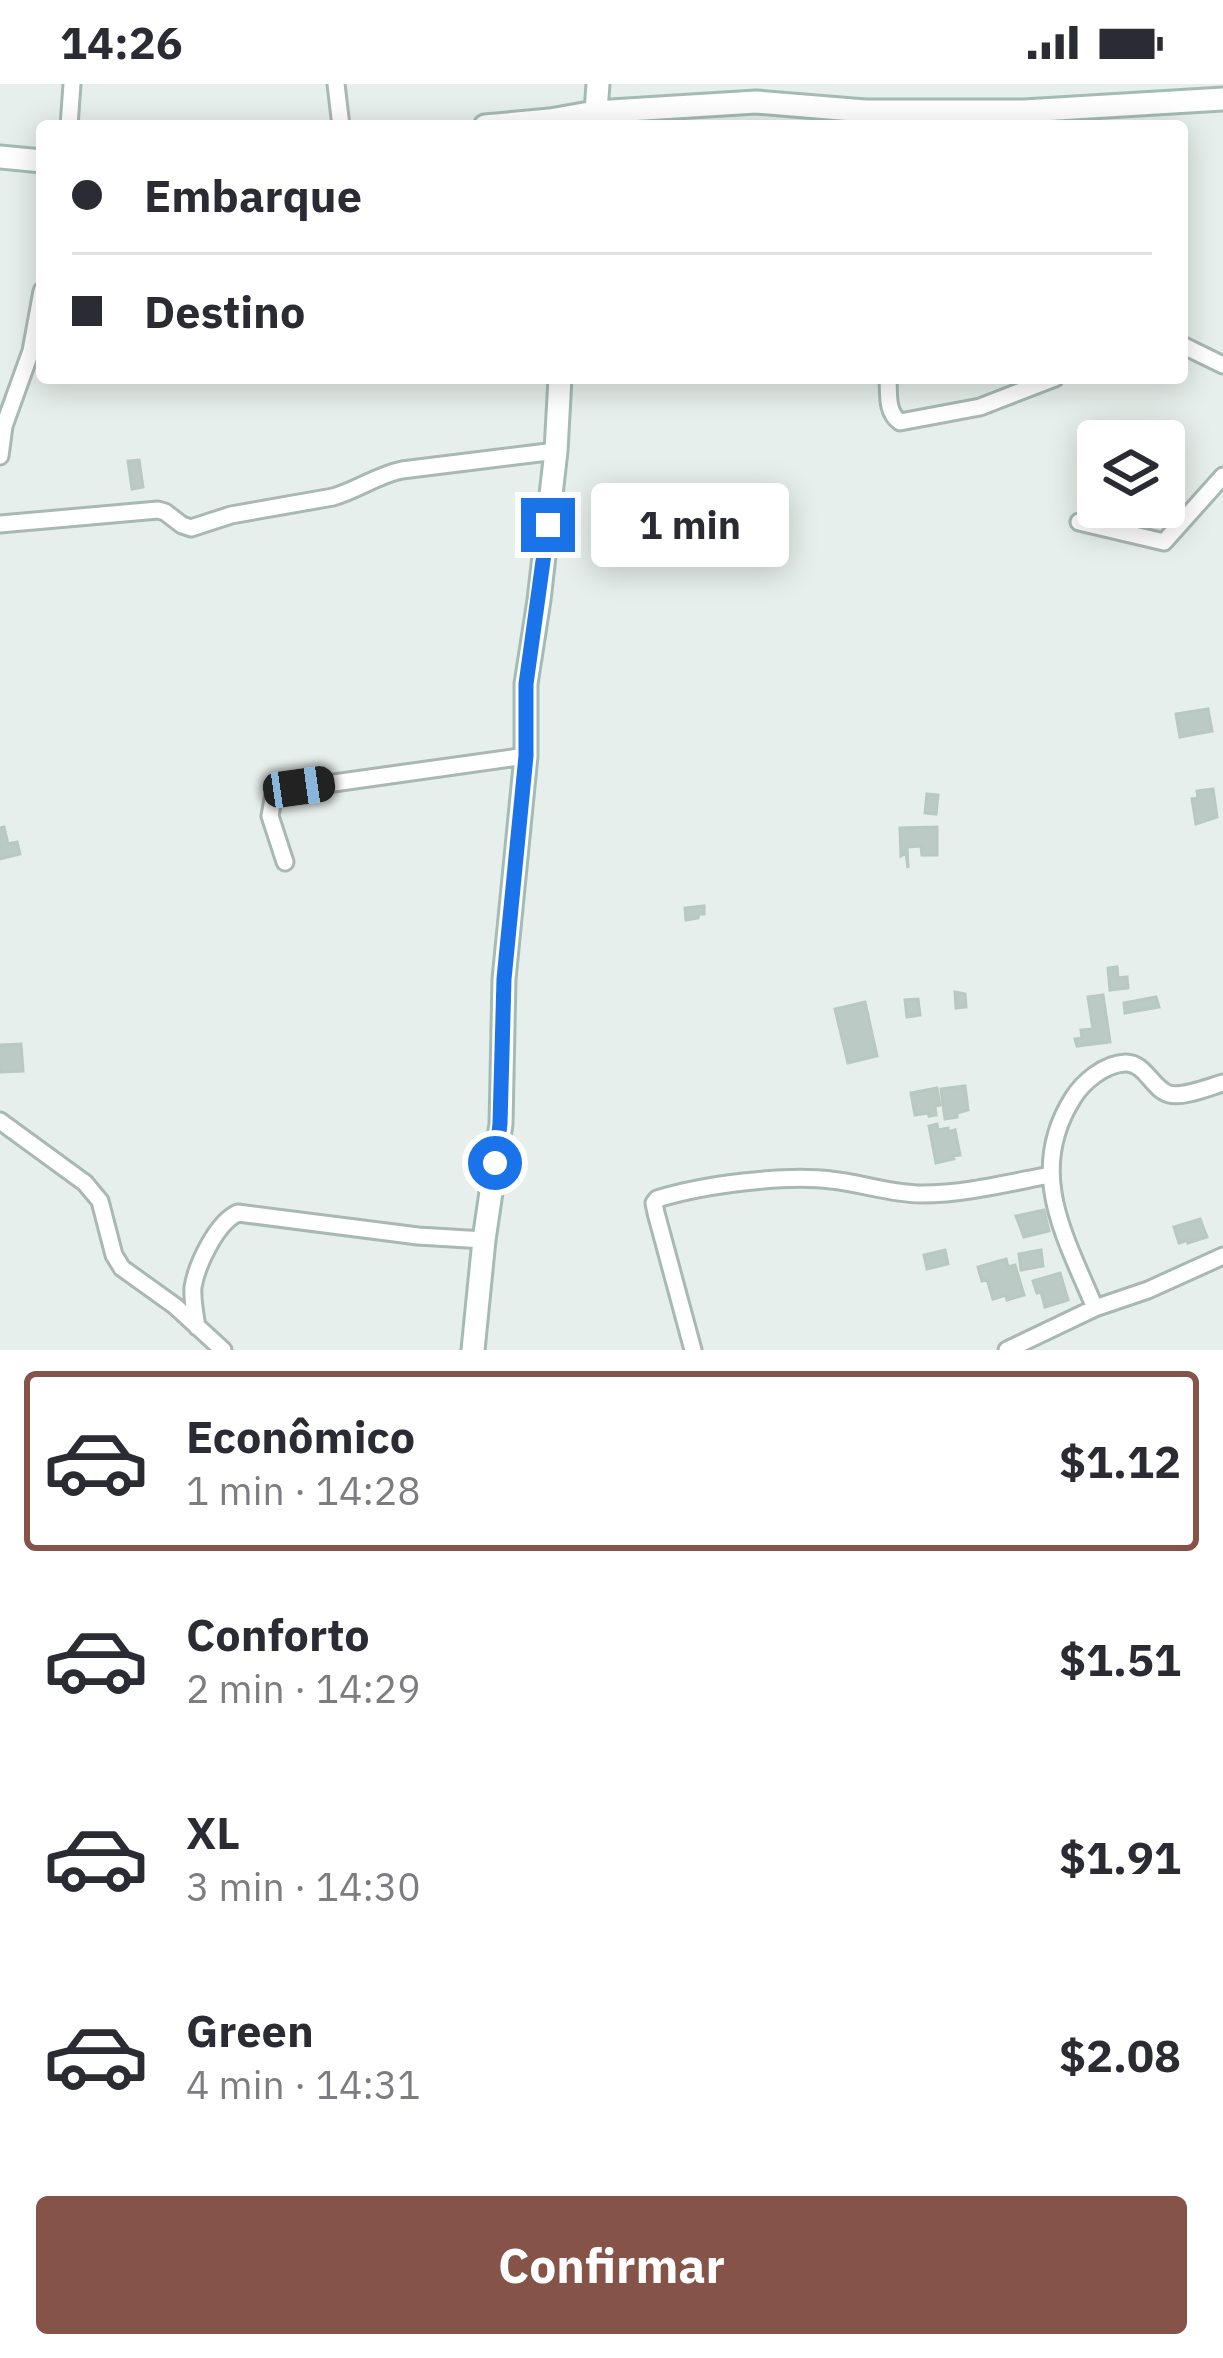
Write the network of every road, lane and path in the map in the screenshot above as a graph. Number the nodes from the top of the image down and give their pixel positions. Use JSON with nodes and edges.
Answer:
{"nodes":[{"id":1,"x":72,"y":84,"type":"edge"},
{"id":2,"x":336,"y":84,"type":"edge"},
{"id":3,"x":598,"y":84,"type":"edge"},
{"id":4,"x":1223,"y":100,"type":"edge"},
{"id":5,"x":866,"y":118,"type":"edge"},
{"id":6,"x":595,"y":119,"type":"edge"},
{"id":7,"x":69,"y":120,"type":"edge"},
{"id":8,"x":340,"y":120,"type":"edge"},
{"id":9,"x":0,"y":157,"type":"edge"},
{"id":10,"x":36,"y":160,"type":"edge"},
{"id":11,"x":36,"y":324,"type":"edge"},
{"id":12,"x":1188,"y":348,"type":"edge"},
{"id":13,"x":1223,"y":365,"type":"edge"},
{"id":14,"x":560,"y":384,"type":"edge"},
{"id":15,"x":888,"y":384,"type":"edge"},
{"id":16,"x":1039,"y":384,"type":"edge"},
{"id":17,"x":556,"y":451,"type":"junction"},
{"id":18,"x":0,"y":456,"type":"edge"},
{"id":19,"x":1223,"y":476,"type":"edge"},
{"id":20,"x":1185,"y":519,"type":"edge"},
{"id":21,"x":0,"y":524,"type":"edge"},
{"id":22,"x":1104,"y":528,"type":"edge"},
{"id":23,"x":1177,"y":528,"type":"edge"},
{"id":24,"x":526,"y":756,"type":"junction"},
{"id":25,"x":285,"y":862,"type":"dead end"},
{"id":26,"x":1223,"y":1083,"type":"edge"},
{"id":27,"x":0,"y":1121,"type":"edge"},
{"id":28,"x":1050,"y":1175,"type":"junction"},
{"id":29,"x":484,"y":1240,"type":"junction"},
{"id":30,"x":1223,"y":1256,"type":"edge"},
{"id":31,"x":1095,"y":1308,"type":"junction"},
{"id":32,"x":196,"y":1327,"type":"junction"},
{"id":33,"x":1044,"y":1342,"type":"edge"},
{"id":34,"x":223,"y":1350,"type":"edge"},
{"id":35,"x":473,"y":1350,"type":"edge"},
{"id":36,"x":693,"y":1350,"type":"edge"},
{"id":37,"x":1007,"y":1350,"type":"edge"}],
"edges":[{"from":1,"to":7,"type":"street"},
{"from":2,"to":8,"type":"street"},
{"from":3,"to":6,"type":"street"},
{"from":4,"to":5,"type":"street"},
{"from":5,"to":6,"type":"street"},
{"from":9,"to":10,"type":"street"},
{"from":11,"to":18,"type":"street"},
{"from":12,"to":13,"type":"street"},
{"from":14,"to":17,"type":"street"},
{"from":15,"to":16,"type":"street"},
{"from":17,"to":21,"type":"street"},
{"from":17,"to":24,"type":"street"},
{"from":19,"to":20,"type":"street"},
{"from":22,"to":23,"type":"street"},
{"from":24,"to":25,"type":"street"},
{"from":24,"to":29,"type":"street"},
{"from":26,"to":28,"type":"street"},
{"from":27,"to":32,"type":"street"},
{"from":28,"to":31,"type":"street"},
{"from":28,"to":36,"type":"street"},
{"from":29,"to":32,"type":"street"},
{"from":29,"to":35,"type":"street"},
{"from":30,"to":31,"type":"street"},
{"from":31,"to":33,"type":"street"},
{"from":32,"to":34,"type":"street"},
{"from":33,"to":37,"type":"street"}]}
